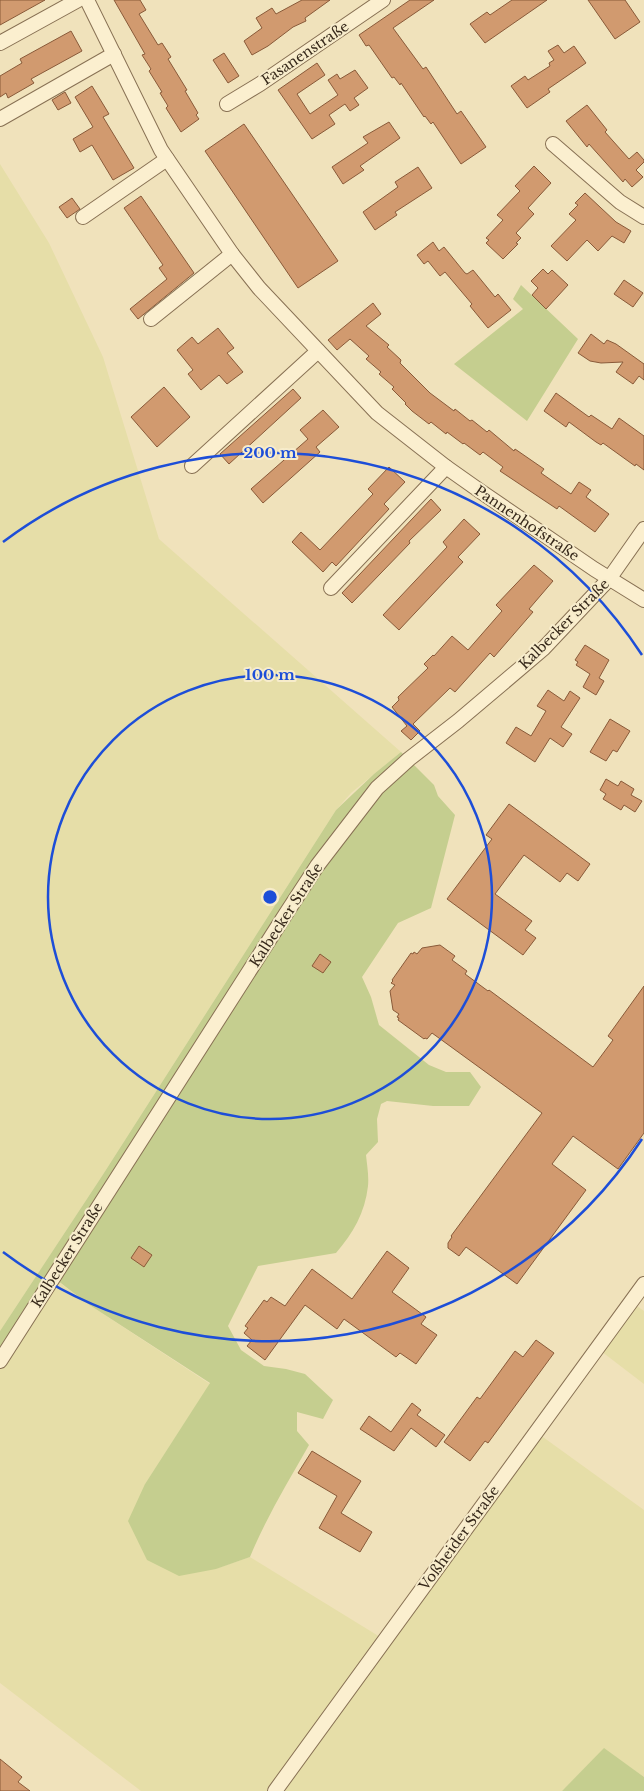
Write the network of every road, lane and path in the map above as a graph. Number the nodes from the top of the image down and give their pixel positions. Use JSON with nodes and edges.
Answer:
{"nodes":[{"id":1,"x":78,"y":0,"type":"edge"},
{"id":2,"x":87,"y":0,"type":"edge"},
{"id":3,"x":382,"y":0,"type":"edge"},
{"id":4,"x":0,"y":43,"type":"edge"},
{"id":5,"x":114,"y":54,"type":"junction"},
{"id":6,"x":227,"y":104,"type":"dead end"},
{"id":7,"x":0,"y":119,"type":"edge"},
{"id":8,"x":553,"y":144,"type":"dead end"},
{"id":9,"x":167,"y":159,"type":"junction"},
{"id":10,"x":83,"y":217,"type":"dead end"},
{"id":11,"x":644,"y":217,"type":"edge"},
{"id":12,"x":232,"y":254,"type":"junction"},
{"id":13,"x":151,"y":319,"type":"dead end"},
{"id":14,"x":318,"y":351,"type":"junction"},
{"id":15,"x":192,"y":466,"type":"dead end"},
{"id":16,"x":446,"y":467,"type":"junction"},
{"id":17,"x":644,"y":530,"type":"edge"},
{"id":18,"x":609,"y":579,"type":"junction"},
{"id":19,"x":331,"y":588,"type":"dead end"},
{"id":20,"x":644,"y":600,"type":"edge"},
{"id":21,"x":644,"y":1284,"type":"edge"},
{"id":22,"x":0,"y":1361,"type":"edge"},
{"id":23,"x":275,"y":1791,"type":"edge"}],
"edges":[{"from":1,"to":4,"type":"street"},
{"from":2,"to":5,"type":"street","name":"Pannenhofstraße"},
{"from":3,"to":6,"type":"street","name":"Fasanenstraße"},
{"from":5,"to":7,"type":"street"},
{"from":5,"to":9,"type":"street","name":"Pannenhofstraße"},
{"from":8,"to":11,"type":"street"},
{"from":9,"to":10,"type":"street"},
{"from":9,"to":12,"type":"street","name":"Pannenhofstraße"},
{"from":12,"to":13,"type":"street"},
{"from":12,"to":14,"type":"street","name":"Pannenhofstraße"},
{"from":14,"to":15,"type":"street"},
{"from":14,"to":16,"type":"street","name":"Pannenhofstraße"},
{"from":16,"to":18,"type":"street","name":"Pannenhofstraße"},
{"from":16,"to":19,"type":"street"},
{"from":17,"to":18,"type":"street","name":"Kalbecker Straße"},
{"from":18,"to":20,"type":"street","name":"Pannenhofstraße"},
{"from":18,"to":22,"type":"street","name":"Kalbecker Straße"},
{"from":21,"to":23,"type":"street","name":"Voßheider Straße"}]}
